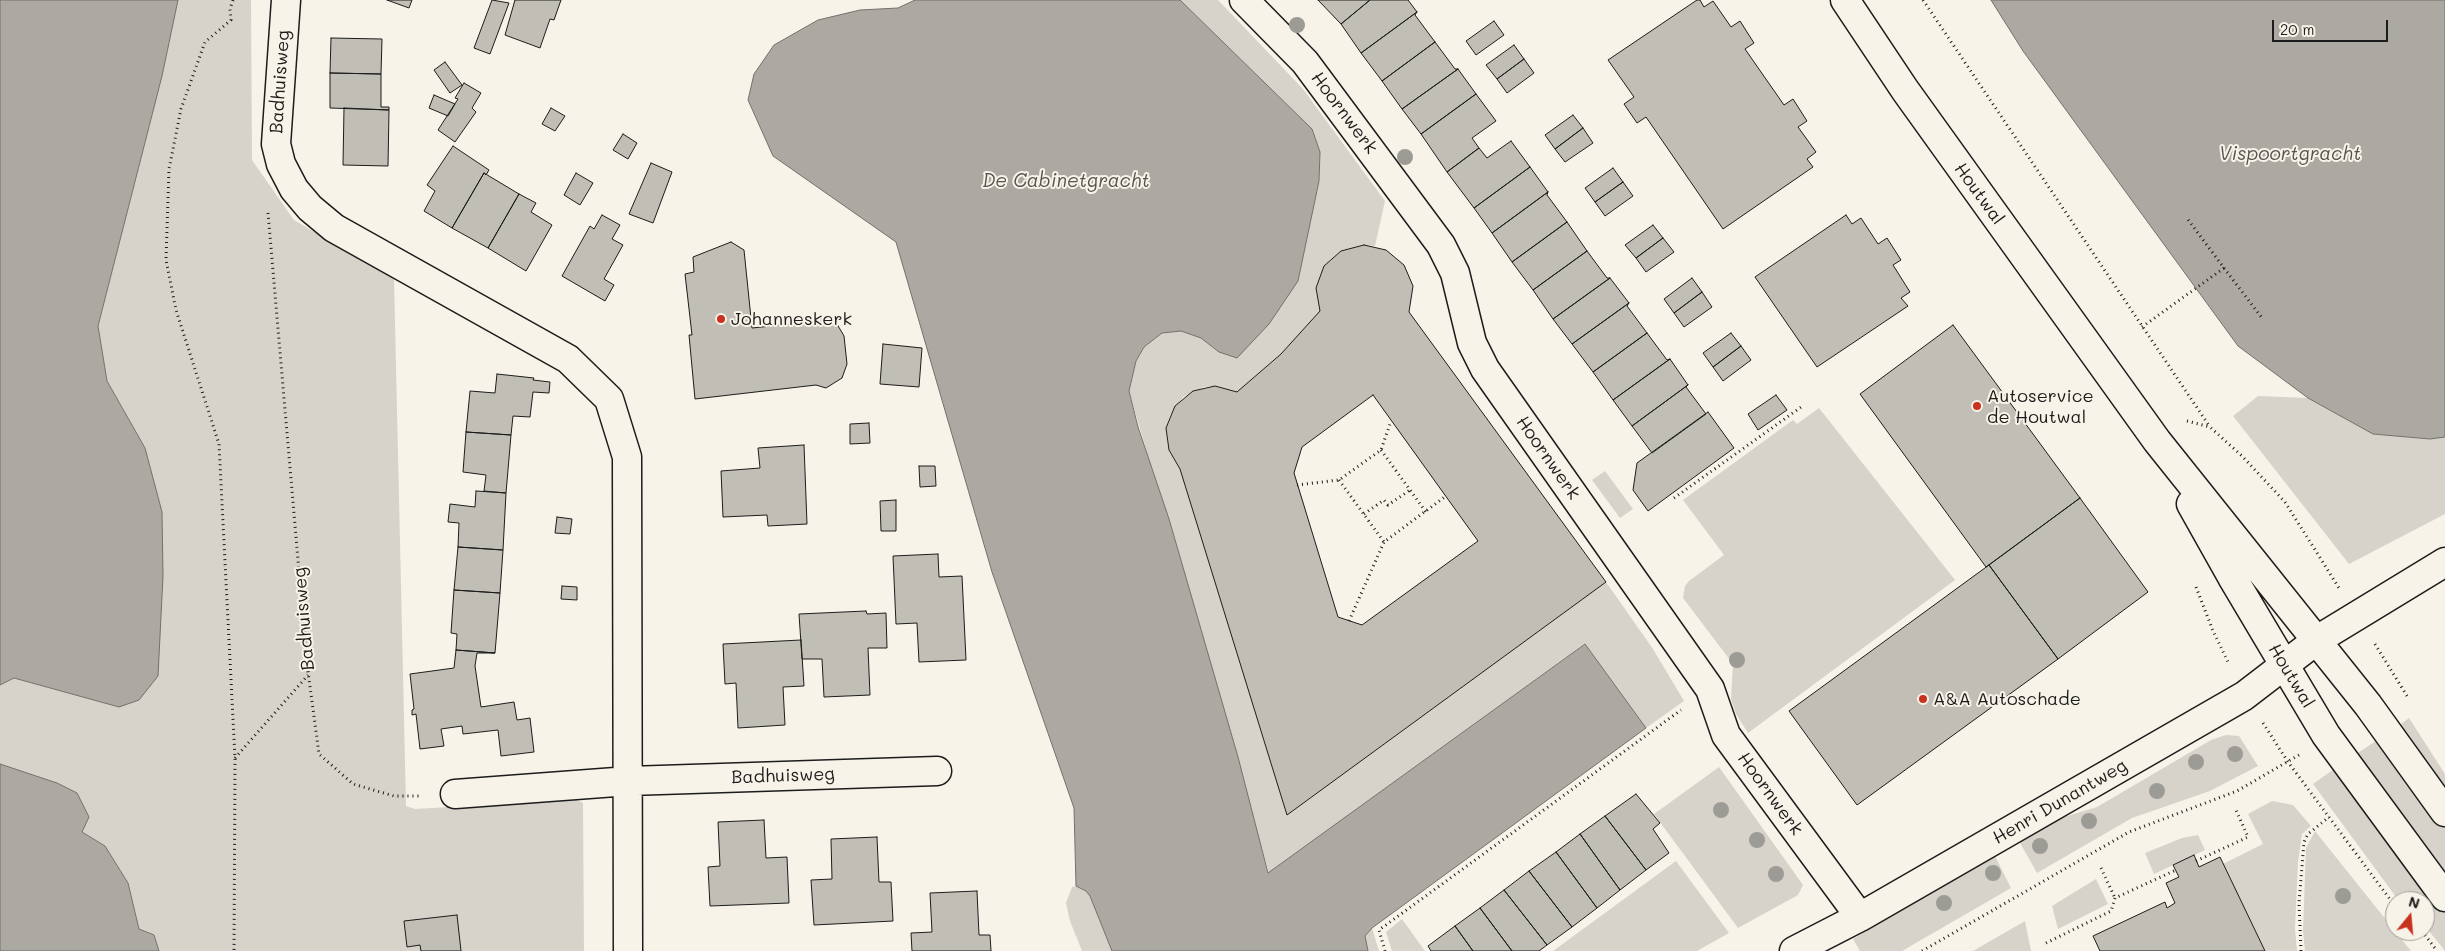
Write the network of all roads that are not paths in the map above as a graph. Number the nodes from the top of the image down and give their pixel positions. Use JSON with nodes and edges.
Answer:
{"nodes":[{"id":1,"x":286,"y":0,"type":"edge"},
{"id":2,"x":1244,"y":0,"type":"edge"},
{"id":3,"x":1845,"y":0,"type":"edge"},
{"id":4,"x":2157,"y":441,"type":"junction"},
{"id":5,"x":2445,"y":562,"type":"edge"},
{"id":6,"x":2317,"y":640,"type":"junction"},
{"id":7,"x":2285,"y":665,"type":"junction"},
{"id":8,"x":937,"y":771,"type":"dead end"},
{"id":9,"x":629,"y":781,"type":"junction"},
{"id":10,"x":455,"y":794,"type":"road end"},
{"id":11,"x":2445,"y":812,"type":"edge"},
{"id":12,"x":2445,"y":897,"type":"edge"},
{"id":13,"x":1860,"y":916,"type":"junction"},
{"id":14,"x":1803,"y":949,"type":"edge"},
{"id":15,"x":628,"y":951,"type":"edge"}],
"edges":[{"from":1,"to":9,"type":"street","name":"Badhuisweg"},
{"from":2,"to":13,"type":"street","name":"Hoornwerk"},
{"from":3,"to":4,"type":"street","name":"Houtwal"},
{"from":4,"to":6,"type":"street","name":"Houtwal"},
{"from":4,"to":7,"type":"street","name":"Houtwal"},
{"from":5,"to":6,"type":"street"},
{"from":6,"to":7,"type":"street","name":"Henri Dunantweg"},
{"from":6,"to":11,"type":"street","name":"Houtwal"},
{"from":7,"to":12,"type":"street","name":"Houtwal"},
{"from":7,"to":13,"type":"street","name":"Henri Dunantweg"},
{"from":8,"to":9,"type":"street","name":"Badhuisweg"},
{"from":9,"to":10,"type":"street","name":"Badhuisweg"},
{"from":9,"to":15,"type":"street","name":"Badhuisweg"},
{"from":13,"to":14,"type":"street","name":"Henri Dunantweg"}]}
